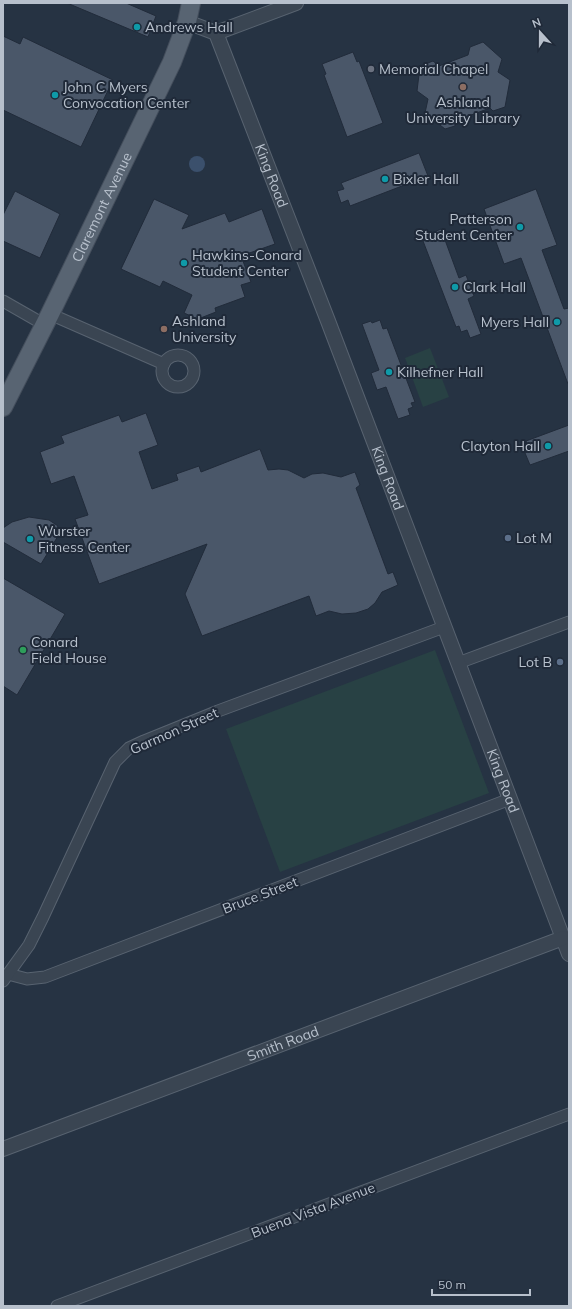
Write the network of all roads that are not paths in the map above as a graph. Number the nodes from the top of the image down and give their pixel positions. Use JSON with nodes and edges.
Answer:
{"nodes":[{"id":1,"x":191,"y":3,"type":"edge"},
{"id":2,"x":296,"y":3,"type":"edge"},
{"id":3,"x":187,"y":22,"type":"junction"},
{"id":4,"x":216,"y":33,"type":"junction"},
{"id":5,"x":3,"y":300,"type":"edge"},
{"id":6,"x":47,"y":320,"type":"junction"},
{"id":7,"x":164,"y":364,"type":"dead end"},
{"id":8,"x":3,"y":407,"type":"edge"},
{"id":9,"x":569,"y":622,"type":"edge"},
{"id":10,"x":444,"y":627,"type":"junction"},
{"id":11,"x":458,"y":663,"type":"junction"},
{"id":12,"x":510,"y":799,"type":"junction"},
{"id":13,"x":566,"y":937,"type":"edge"},
{"id":14,"x":569,"y":954,"type":"edge"},
{"id":15,"x":6,"y":978,"type":"edge"},
{"id":16,"x":569,"y":1114,"type":"edge"},
{"id":17,"x":3,"y":1149,"type":"edge"},
{"id":18,"x":57,"y":1306,"type":"edge"}],
"edges":[{"from":1,"to":3,"type":"main road","name":"Claremont Avenue"},
{"from":2,"to":4,"type":"street"},
{"from":3,"to":4,"type":"street"},
{"from":3,"to":6,"type":"main road","name":"Claremont Avenue"},
{"from":4,"to":10,"type":"street","name":"King Road"},
{"from":5,"to":6,"type":"street"},
{"from":6,"to":7,"type":"street"},
{"from":6,"to":8,"type":"main road","name":"Claremont Avenue"},
{"from":9,"to":11,"type":"street"},
{"from":10,"to":11,"type":"street","name":"King Road"},
{"from":10,"to":15,"type":"street","name":"Garmon Street"},
{"from":11,"to":12,"type":"street","name":"King Road"},
{"from":12,"to":13,"type":"street","name":"King Road"},
{"from":12,"to":15,"type":"street","name":"Bruce Street"},
{"from":13,"to":14,"type":"street","name":"King Road"},
{"from":13,"to":17,"type":"street","name":"Smith Road"},
{"from":16,"to":18,"type":"street","name":"Buena Vista Avenue"}]}
